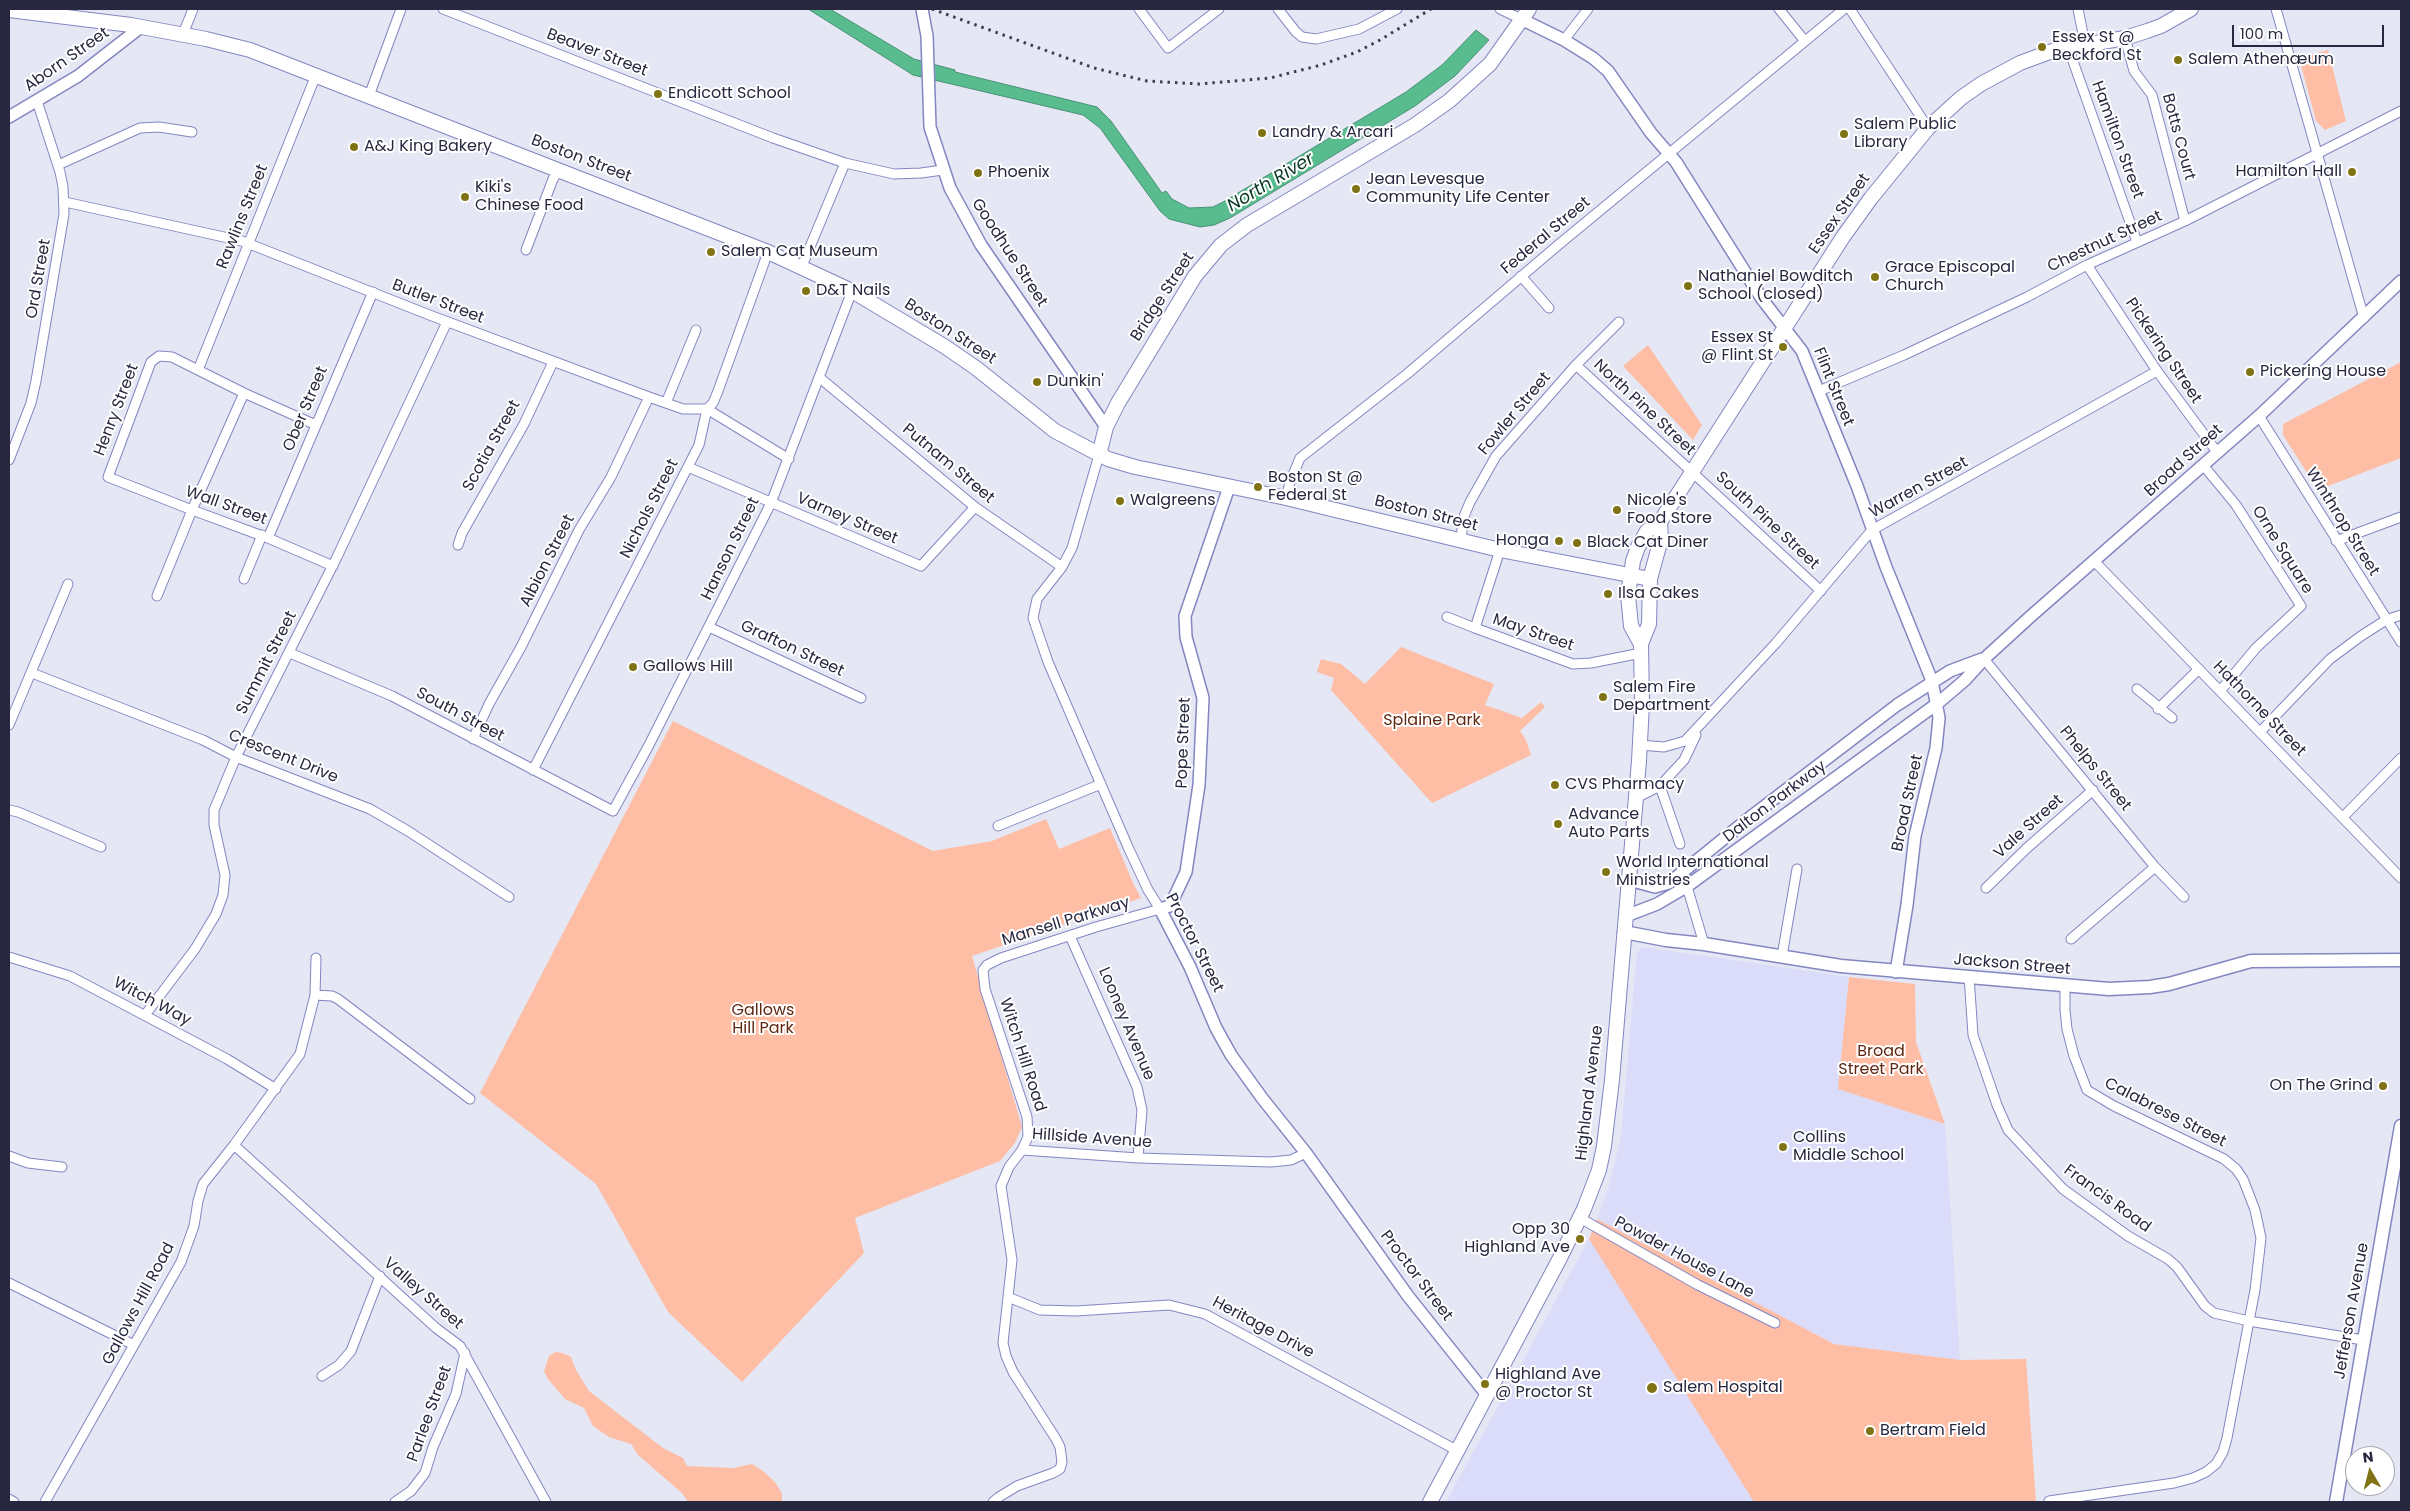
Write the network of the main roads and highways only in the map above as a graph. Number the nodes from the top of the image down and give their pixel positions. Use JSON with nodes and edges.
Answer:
{"nodes":[{"id":1,"x":2191,"y":9,"type":"edge"},
{"id":2,"x":9,"y":10,"type":"edge"},
{"id":3,"x":1525,"y":14,"type":"edge"},
{"id":4,"x":1099,"y":455,"type":"junction"},
{"id":5,"x":1660,"y":522,"type":"junction"},
{"id":6,"x":1630,"y":576,"type":"junction"},
{"id":7,"x":1650,"y":579,"type":"junction"},
{"id":8,"x":1641,"y":648,"type":"junction"},
{"id":9,"x":1636,"y":798,"type":"joint"},
{"id":10,"x":1624,"y":932,"type":"junction"},
{"id":11,"x":2400,"y":960,"type":"edge"},
{"id":12,"x":2401,"y":1126,"type":"edge"},
{"id":13,"x":1430,"y":1502,"type":"edge"},
{"id":14,"x":2336,"y":1502,"type":"edge"}],
"edges":[{"from":1,"to":5,"type":"main road","name":"Essex Street"},
{"from":2,"to":4,"type":"main road","name":"Boston Street"},
{"from":3,"to":4,"type":"main road","name":"Bridge Street"},
{"from":4,"to":6,"type":"main road","name":"Boston Street"},
{"from":5,"to":6,"type":"main road","name":"Essex Street"},
{"from":5,"to":7,"type":"main road","name":"Essex Street"},
{"from":6,"to":7,"type":"main road","name":"Boston Street"},
{"from":6,"to":8,"type":"main road","name":"Essex Street"},
{"from":7,"to":8,"type":"main road","name":"Essex Street"},
{"from":8,"to":9,"type":"main road","name":"Essex Street"},
{"from":9,"to":10,"type":"main road","name":"Highland Avenue"},
{"from":10,"to":11,"type":"main road","name":"Jackson Street"},
{"from":10,"to":13,"type":"main road","name":"Highland Avenue"},
{"from":12,"to":14,"type":"main road","name":"Jefferson Avenue"}]}
